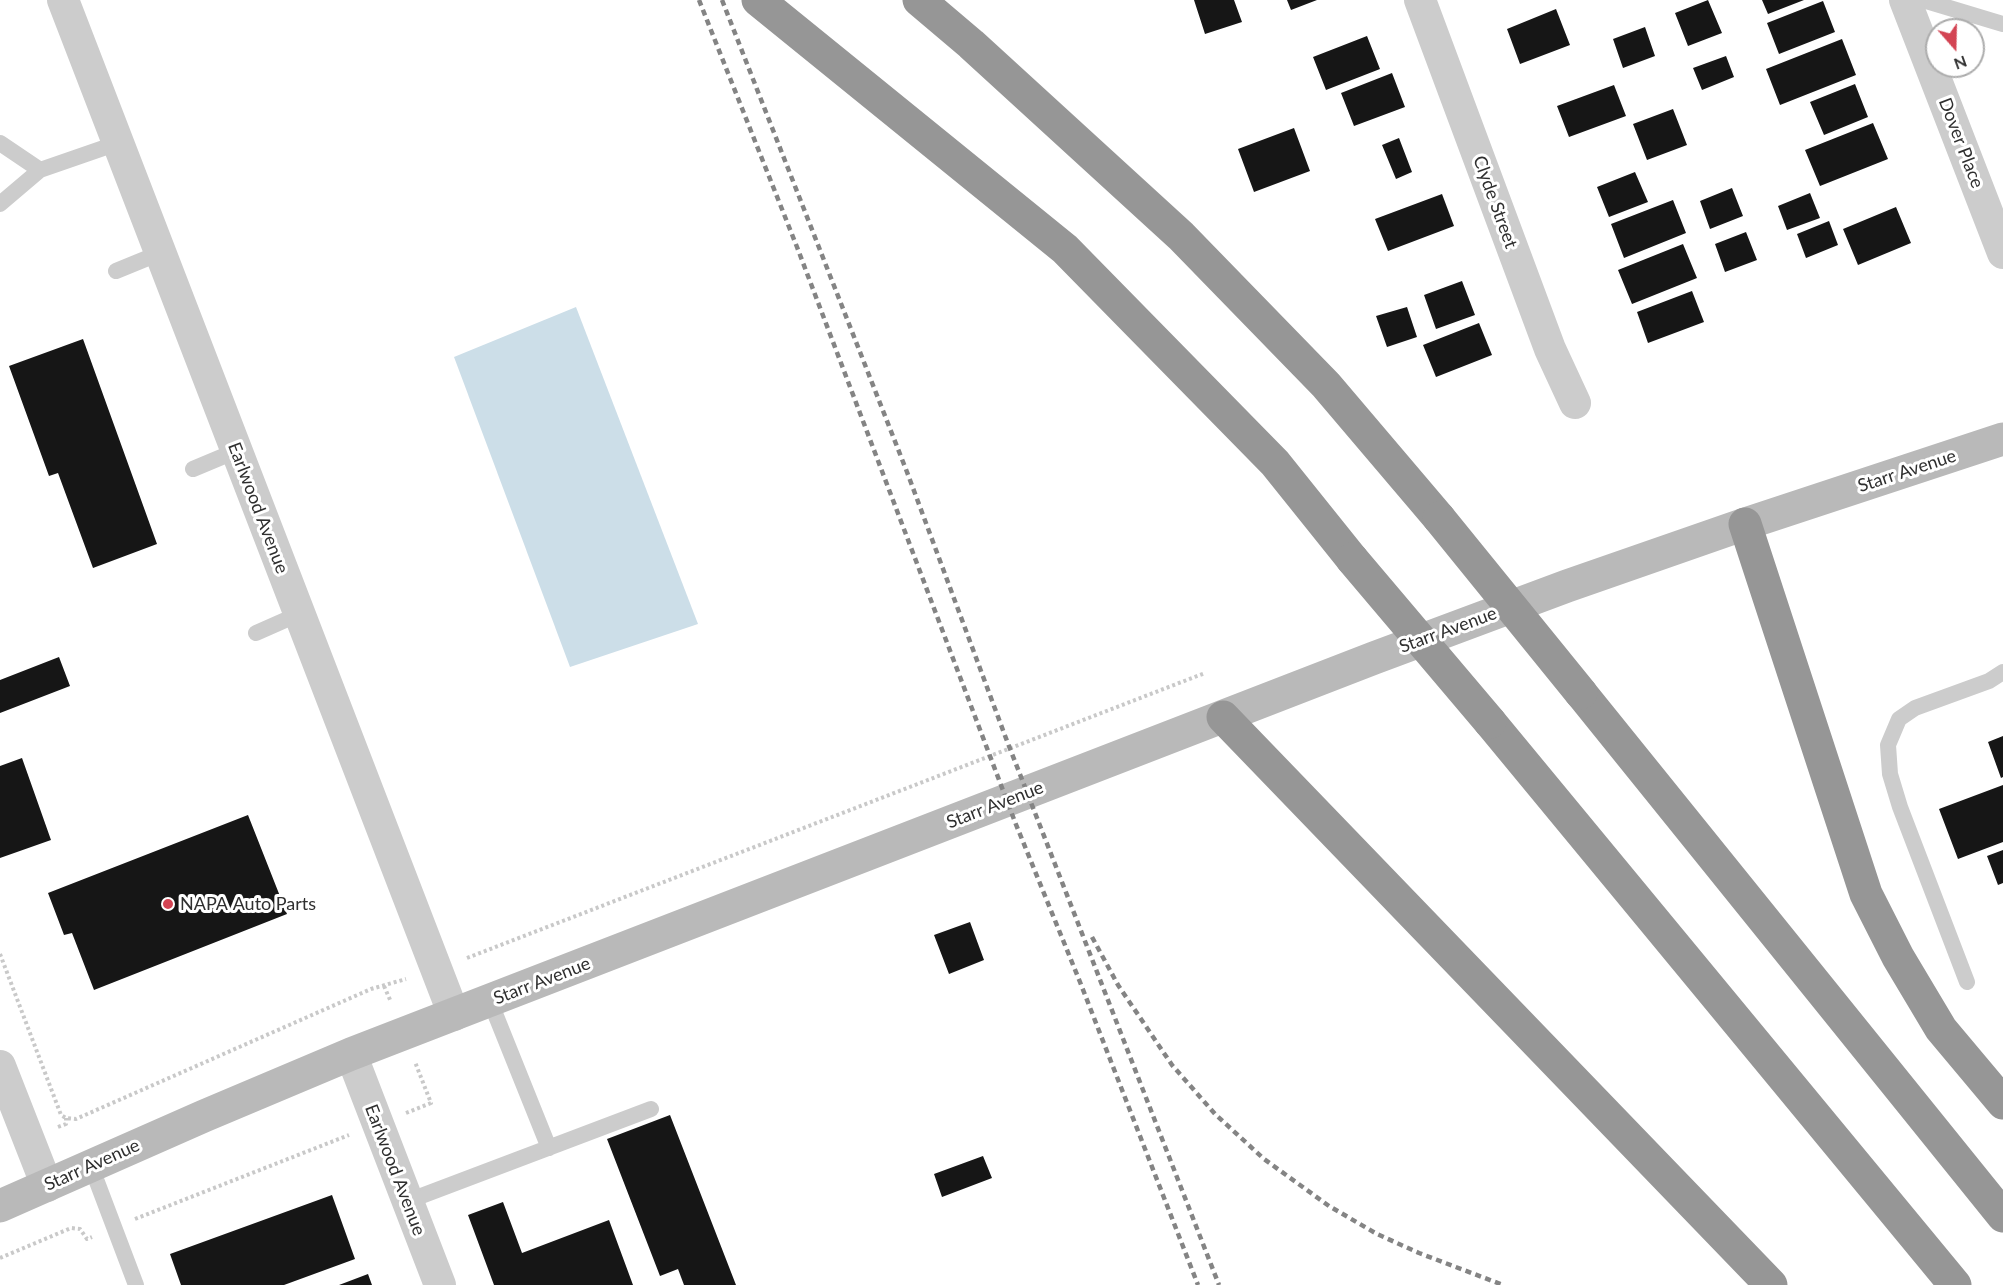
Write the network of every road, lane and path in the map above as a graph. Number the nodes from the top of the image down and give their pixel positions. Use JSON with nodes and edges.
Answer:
{"nodes":[{"id":1,"x":63,"y":0,"type":"edge"},
{"id":2,"x":758,"y":0,"type":"edge"},
{"id":3,"x":919,"y":0,"type":"edge"},
{"id":4,"x":1420,"y":0,"type":"edge"},
{"id":5,"x":1905,"y":0,"type":"edge"},
{"id":6,"x":1923,"y":0,"type":"edge"},
{"id":7,"x":2003,"y":24,"type":"edge"},
{"id":8,"x":0,"y":143,"type":"edge"},
{"id":9,"x":118,"y":143,"type":"junction"},
{"id":10,"x":39,"y":170,"type":"junction"},
{"id":11,"x":0,"y":204,"type":"edge"},
{"id":12,"x":160,"y":253,"type":"junction"},
{"id":13,"x":2003,"y":253,"type":"edge"},
{"id":14,"x":116,"y":271,"type":"dead end"},
{"id":15,"x":1575,"y":402,"type":"dead end"},
{"id":16,"x":2003,"y":439,"type":"edge"},
{"id":17,"x":236,"y":451,"type":"junction"},
{"id":18,"x":193,"y":469,"type":"dead end"},
{"id":19,"x":1746,"y":524,"type":"junction"},
{"id":20,"x":299,"y":614,"type":"junction"},
{"id":21,"x":256,"y":633,"type":"dead end"},
{"id":22,"x":2003,"y":672,"type":"edge"},
{"id":23,"x":1205,"y":673,"type":"dead end"},
{"id":24,"x":1223,"y":717,"type":"junction"},
{"id":25,"x":0,"y":954,"type":"edge"},
{"id":26,"x":436,"y":969,"type":"junction"},
{"id":27,"x":1967,"y":982,"type":"dead end"},
{"id":28,"x":490,"y":1001,"type":"junction"},
{"id":29,"x":454,"y":1015,"type":"junction"},
{"id":30,"x":351,"y":1054,"type":"junction"},
{"id":31,"x":0,"y":1066,"type":"edge"},
{"id":32,"x":431,"y":1103,"type":"dead end"},
{"id":33,"x":2003,"y":1103,"type":"edge"},
{"id":34,"x":651,"y":1109,"type":"dead end"},
{"id":35,"x":377,"y":1125,"type":"junction"},
{"id":36,"x":549,"y":1148,"type":"junction"},
{"id":37,"x":91,"y":1166,"type":"junction"},
{"id":38,"x":47,"y":1186,"type":"junction"},
{"id":39,"x":408,"y":1201,"type":"junction"},
{"id":40,"x":0,"y":1206,"type":"edge"},
{"id":41,"x":2003,"y":1216,"type":"edge"},
{"id":42,"x":114,"y":1228,"type":"junction"},
{"id":43,"x":0,"y":1258,"type":"edge"},
{"id":44,"x":136,"y":1285,"type":"edge"},
{"id":45,"x":440,"y":1285,"type":"edge"},
{"id":46,"x":1771,"y":1285,"type":"edge"},
{"id":47,"x":1955,"y":1285,"type":"edge"}],
"edges":[{"from":1,"to":9,"type":"street","name":"Earlwood Avenue"},
{"from":2,"to":47,"type":"highway","bridge":true},
{"from":3,"to":41,"type":"highway","bridge":true},
{"from":4,"to":15,"type":"street","name":"Clyde Street"},
{"from":5,"to":13,"type":"street","name":"Dover Place"},
{"from":6,"to":7,"type":"lane"},
{"from":8,"to":10,"type":"lane"},
{"from":9,"to":10,"type":"lane"},
{"from":9,"to":12,"type":"street","name":"Earlwood Avenue"},
{"from":10,"to":11,"type":"lane"},
{"from":12,"to":14,"type":"lane"},
{"from":12,"to":17,"type":"street","name":"Earlwood Avenue"},
{"from":16,"to":19,"type":"main road","name":"Starr Avenue"},
{"from":17,"to":18,"type":"lane"},
{"from":17,"to":20,"type":"street","name":"Earlwood Avenue"},
{"from":19,"to":24,"type":"main road","name":"Starr Avenue"},
{"from":19,"to":33,"type":"highway"},
{"from":20,"to":21,"type":"lane"},
{"from":20,"to":26,"type":"street","name":"Earlwood Avenue"},
{"from":22,"to":27,"type":"lane"},
{"from":23,"to":26,"type":"path"},
{"from":24,"to":28,"type":"main road","name":"Starr Avenue"},
{"from":24,"to":46,"type":"highway"},
{"from":25,"to":26,"type":"path"},
{"from":26,"to":29,"type":"street","name":"Earlwood Avenue"},
{"from":28,"to":29,"type":"main road","name":"Starr Avenue"},
{"from":28,"to":36,"type":"lane"},
{"from":29,"to":30,"type":"main road","name":"Starr Avenue"},
{"from":30,"to":35,"type":"street","name":"Earlwood Avenue"},
{"from":30,"to":37,"type":"main road","name":"Starr Avenue"},
{"from":31,"to":38,"type":"street"},
{"from":32,"to":35,"type":"path"},
{"from":34,"to":36,"type":"lane"},
{"from":35,"to":39,"type":"street","name":"Earlwood Avenue"},
{"from":35,"to":42,"type":"path"},
{"from":36,"to":39,"type":"lane"},
{"from":37,"to":38,"type":"main road","name":"Starr Avenue"},
{"from":37,"to":42,"type":"lane"},
{"from":38,"to":40,"type":"main road","name":"Starr Avenue"},
{"from":39,"to":45,"type":"street","name":"Earlwood Avenue"},
{"from":42,"to":43,"type":"path"},
{"from":42,"to":44,"type":"lane"}]}
